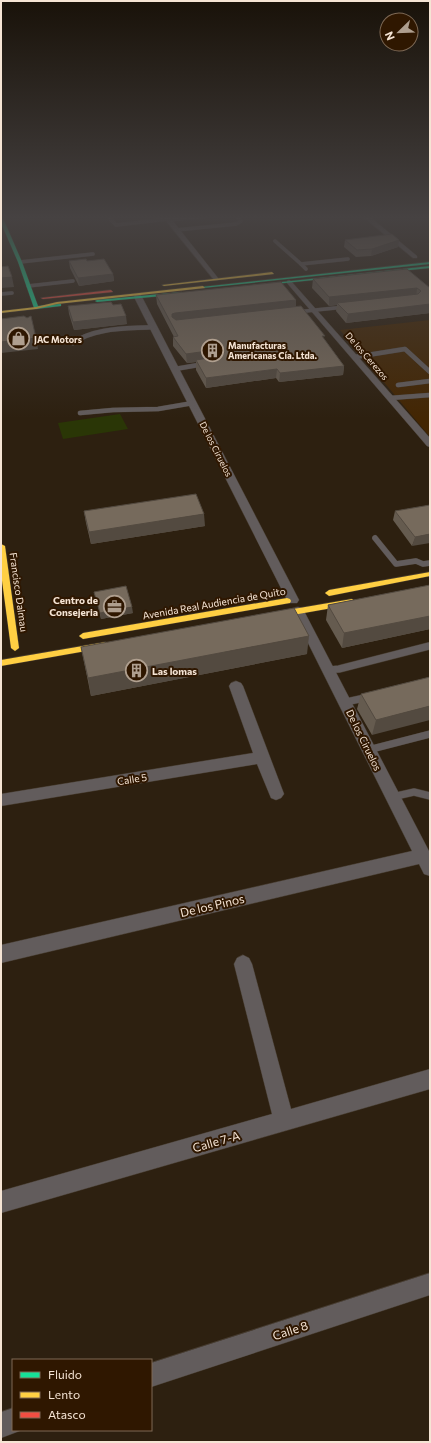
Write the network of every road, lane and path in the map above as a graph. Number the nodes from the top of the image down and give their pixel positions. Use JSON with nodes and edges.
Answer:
{"nodes":[{"id":1,"x":52,"y":283,"type":"edge"},
{"id":2,"x":185,"y":283,"type":"edge"},
{"id":3,"x":227,"y":283,"type":"edge"},
{"id":4,"x":276,"y":283,"type":"edge"},
{"id":5,"x":290,"y":283,"type":"edge"},
{"id":6,"x":28,"y":286,"type":"joint"},
{"id":7,"x":12,"y":293,"type":"dead end"},
{"id":8,"x":1,"y":294,"type":"edge"},
{"id":9,"x":138,"y":297,"type":"junction"},
{"id":10,"x":1,"y":303,"type":"edge"},
{"id":11,"x":35,"y":304,"type":"junction"},
{"id":12,"x":353,"y":306,"type":"edge"},
{"id":13,"x":314,"y":310,"type":"junction"},
{"id":14,"x":1,"y":312,"type":"edge"},
{"id":15,"x":291,"y":313,"type":"edge"},
{"id":16,"x":153,"y":327,"type":"junction"},
{"id":17,"x":73,"y":343,"type":"dead end"},
{"id":18,"x":355,"y":357,"type":"junction"},
{"id":19,"x":213,"y":363,"type":"edge"},
{"id":20,"x":175,"y":369,"type":"junction"},
{"id":21,"x":430,"y":372,"type":"edge"},
{"id":22,"x":430,"y":381,"type":"edge"},
{"id":23,"x":398,"y":385,"type":"dead end"},
{"id":24,"x":430,"y":395,"type":"edge"},
{"id":25,"x":390,"y":398,"type":"junction"},
{"id":26,"x":193,"y":403,"type":"junction"},
{"id":27,"x":80,"y":413,"type":"dead end"},
{"id":28,"x":430,"y":444,"type":"edge"},
{"id":29,"x":375,"y":538,"type":"dead end"},
{"id":30,"x":1,"y":546,"type":"edge"},
{"id":31,"x":2,"y":561,"type":"edge"},
{"id":32,"x":430,"y":563,"type":"edge"},
{"id":33,"x":430,"y":574,"type":"edge"},
{"id":34,"x":317,"y":596,"type":"dead end"},
{"id":35,"x":360,"y":600,"type":"edge"},
{"id":36,"x":298,"y":603,"type":"junction"},
{"id":37,"x":263,"y":618,"type":"edge"},
{"id":38,"x":77,"y":637,"type":"dead end"},
{"id":39,"x":117,"y":643,"type":"edge"},
{"id":40,"x":430,"y":646,"type":"edge"},
{"id":41,"x":1,"y":659,"type":"edge"},
{"id":42,"x":1,"y":663,"type":"edge"},
{"id":43,"x":328,"y":670,"type":"junction"},
{"id":44,"x":236,"y":686,"type":"dead end"},
{"id":45,"x":374,"y":696,"type":"edge"},
{"id":46,"x":346,"y":702,"type":"junction"},
{"id":47,"x":430,"y":734,"type":"edge"},
{"id":48,"x":368,"y":750,"type":"junction"},
{"id":49,"x":262,"y":757,"type":"junction"},
{"id":50,"x":276,"y":794,"type":"dead end"},
{"id":51,"x":430,"y":796,"type":"edge"},
{"id":52,"x":391,"y":797,"type":"junction"},
{"id":53,"x":1,"y":800,"type":"edge"},
{"id":54,"x":426,"y":862,"type":"edge"},
{"id":55,"x":1,"y":954,"type":"edge"},
{"id":56,"x":243,"y":964,"type":"dead end"},
{"id":57,"x":430,"y":1079,"type":"edge"},
{"id":58,"x":284,"y":1121,"type":"junction"},
{"id":59,"x":1,"y":1202,"type":"edge"},
{"id":60,"x":430,"y":1284,"type":"edge"},
{"id":61,"x":152,"y":1376,"type":"edge"},
{"id":62,"x":12,"y":1421,"type":"edge"},
{"id":63,"x":1,"y":1425,"type":"edge"}],
"edges":[{"from":1,"to":6,"type":"lane"},
{"from":2,"to":11,"type":"main road"},
{"from":3,"to":11,"type":"main road"},
{"from":4,"to":9,"type":"main road"},
{"from":5,"to":13,"type":"street","name":"De los Cerezos"},
{"from":6,"to":11,"type":"main road"},
{"from":7,"to":8,"type":"lane"},
{"from":9,"to":11,"type":"main road"},
{"from":9,"to":16,"type":"street","name":"De los Ciruelos"},
{"from":10,"to":11,"type":"main road"},
{"from":11,"to":14,"type":"main road"},
{"from":12,"to":13,"type":"lane"},
{"from":13,"to":15,"type":"lane"},
{"from":13,"to":18,"type":"street","name":"De los Cerezos"},
{"from":16,"to":17,"type":"lane"},
{"from":16,"to":20,"type":"street","name":"De los Ciruelos"},
{"from":18,"to":21,"type":"lane"},
{"from":18,"to":25,"type":"street","name":"De los Cerezos"},
{"from":19,"to":20,"type":"lane"},
{"from":20,"to":26,"type":"street","name":"De los Ciruelos"},
{"from":22,"to":23,"type":"lane"},
{"from":24,"to":25,"type":"lane"},
{"from":25,"to":28,"type":"street","name":"De los Cerezos"},
{"from":26,"to":27,"type":"lane"},
{"from":26,"to":36,"type":"street","name":"De los Ciruelos"},
{"from":29,"to":32,"type":"lane"},
{"from":30,"to":31,"type":"main road","name":"Francisco Dalmau"},
{"from":31,"to":41,"type":"main road","name":"Francisco Dalmau"},
{"from":33,"to":34,"type":"main road"},
{"from":35,"to":36,"type":"main road","name":"Avenida Real Audiencia de Quito"},
{"from":36,"to":37,"type":"main road","name":"Avenida Real Audiencia de Quito"},
{"from":36,"to":38,"type":"main road","name":"Avenida Real Audiencia de Quito"},
{"from":36,"to":43,"type":"street","name":"De los Ciruelos"},
{"from":39,"to":42,"type":"main road"},
{"from":40,"to":43,"type":"lane"},
{"from":43,"to":46,"type":"street","name":"De los Ciruelos"},
{"from":44,"to":49,"type":"street"},
{"from":45,"to":46,"type":"lane"},
{"from":46,"to":48,"type":"street","name":"De los Ciruelos"},
{"from":47,"to":48,"type":"lane"},
{"from":48,"to":52,"type":"street","name":"De los Ciruelos"},
{"from":49,"to":50,"type":"street"},
{"from":49,"to":53,"type":"street","name":"Calle 5"},
{"from":51,"to":52,"type":"lane"},
{"from":52,"to":54,"type":"street","name":"De los Ciruelos"},
{"from":54,"to":55,"type":"street","name":"De los Pinos"},
{"from":56,"to":58,"type":"street"},
{"from":57,"to":58,"type":"street","name":"Calle 7-A"},
{"from":58,"to":59,"type":"street","name":"Calle 7-A"},
{"from":60,"to":61,"type":"street","name":"Calle 8"},
{"from":62,"to":63,"type":"street"}]}
